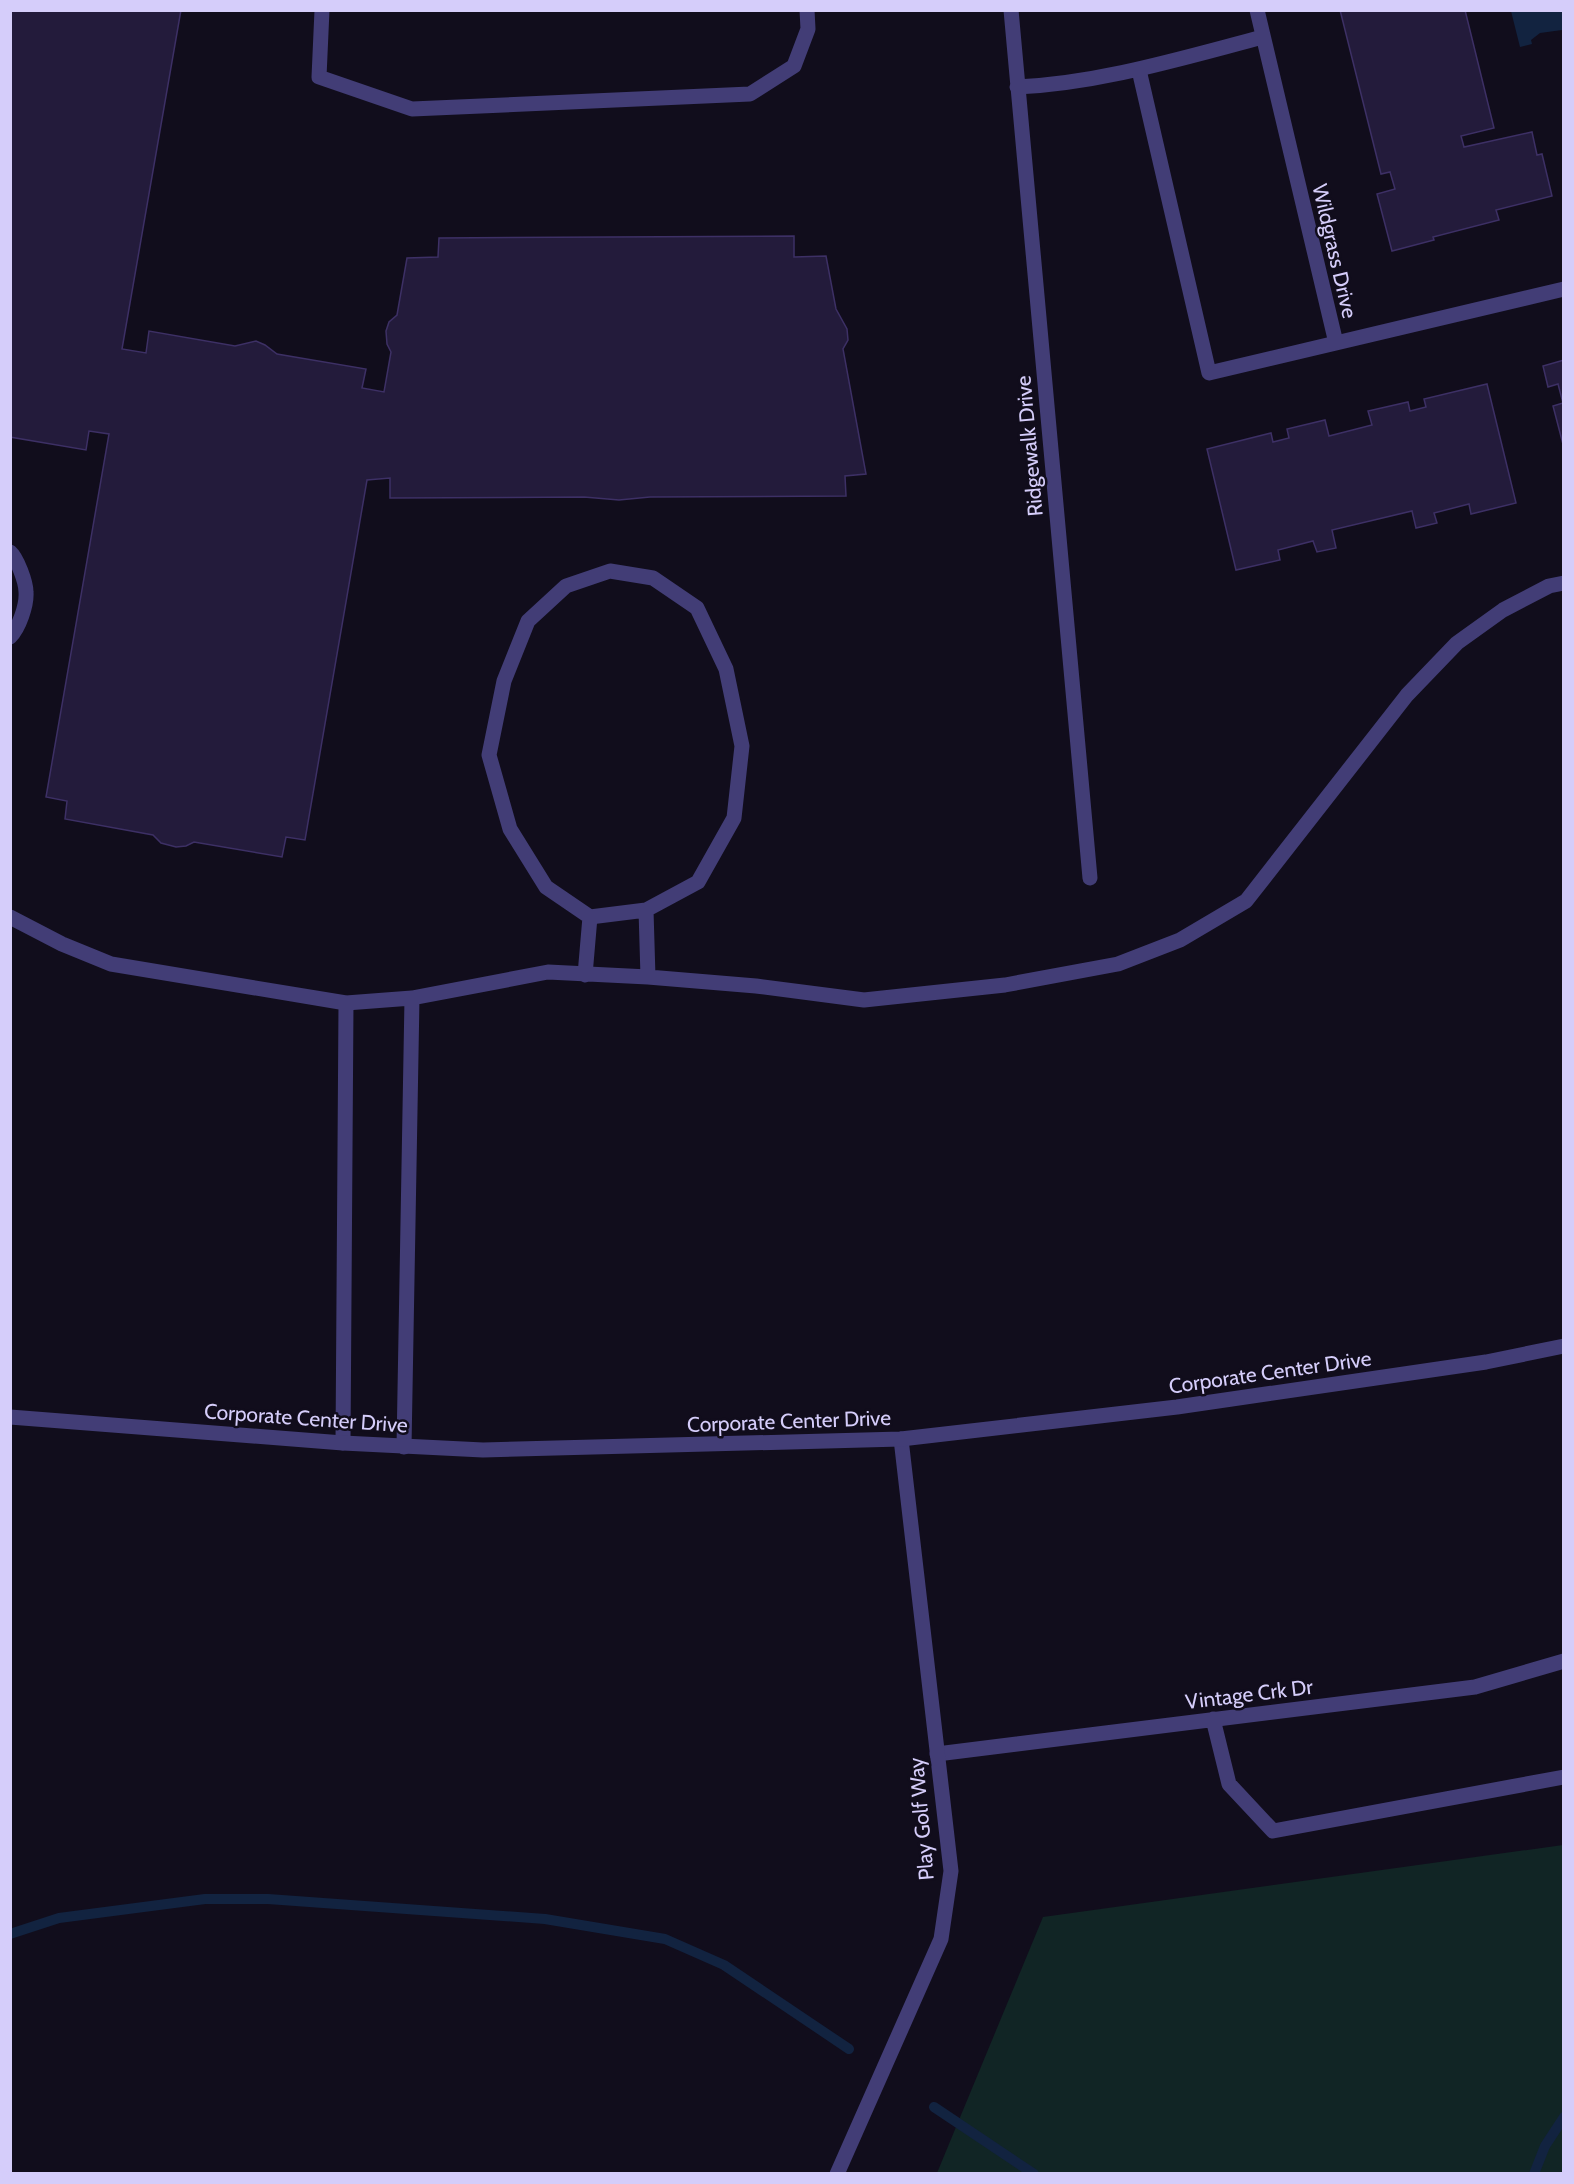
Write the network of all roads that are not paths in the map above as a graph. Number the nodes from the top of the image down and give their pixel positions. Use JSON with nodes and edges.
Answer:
{"nodes":[{"id":1,"x":322,"y":10,"type":"edge"},
{"id":2,"x":807,"y":10,"type":"edge"},
{"id":3,"x":1011,"y":10,"type":"edge"},
{"id":4,"x":1257,"y":10,"type":"edge"},
{"id":5,"x":1263,"y":37,"type":"junction"},
{"id":6,"x":1139,"y":70,"type":"junction"},
{"id":7,"x":1017,"y":87,"type":"junction"},
{"id":8,"x":1563,"y":289,"type":"edge"},
{"id":9,"x":1336,"y":343,"type":"junction"},
{"id":10,"x":10,"y":552,"type":"edge"},
{"id":11,"x":1563,"y":583,"type":"edge"},
{"id":12,"x":10,"y":637,"type":"edge"},
{"id":13,"x":1090,"y":878,"type":"dead end"},
{"id":14,"x":646,"y":910,"type":"junction"},
{"id":15,"x":10,"y":917,"type":"edge"},
{"id":16,"x":590,"y":917,"type":"junction"},
{"id":17,"x":585,"y":975,"type":"junction"},
{"id":18,"x":648,"y":977,"type":"junction"},
{"id":19,"x":412,"y":998,"type":"junction"},
{"id":20,"x":346,"y":1003,"type":"junction"},
{"id":21,"x":1563,"y":1346,"type":"edge"},
{"id":22,"x":10,"y":1417,"type":"edge"},
{"id":23,"x":901,"y":1439,"type":"junction"},
{"id":24,"x":343,"y":1443,"type":"junction"},
{"id":25,"x":404,"y":1447,"type":"junction"},
{"id":26,"x":1563,"y":1661,"type":"edge"},
{"id":27,"x":1214,"y":1719,"type":"junction"},
{"id":28,"x":937,"y":1754,"type":"junction"},
{"id":29,"x":1563,"y":1778,"type":"edge"},
{"id":30,"x":837,"y":2174,"type":"edge"}],
"edges":[{"from":1,"to":2,"type":"street"},
{"from":3,"to":7,"type":"street","name":"Ridgewalk Drive"},
{"from":4,"to":5,"type":"street","name":"Wildgrass Drive"},
{"from":5,"to":6,"type":"street"},
{"from":5,"to":9,"type":"street","name":"Wildgrass Drive"},
{"from":6,"to":7,"type":"street"},
{"from":6,"to":9,"type":"street"},
{"from":7,"to":13,"type":"street","name":"Ridgewalk Drive"},
{"from":8,"to":9,"type":"street","name":"Wildgrass Drive"},
{"from":10,"to":12,"type":"street"},
{"from":11,"to":18,"type":"street"},
{"from":14,"to":16,"type":"street"},
{"from":14,"to":16,"type":"street"},
{"from":14,"to":18,"type":"street"},
{"from":15,"to":20,"type":"street"},
{"from":16,"to":17,"type":"street"},
{"from":17,"to":18,"type":"street"},
{"from":17,"to":19,"type":"street"},
{"from":19,"to":20,"type":"street"},
{"from":19,"to":25,"type":"street"},
{"from":20,"to":24,"type":"street"},
{"from":21,"to":23,"type":"street","name":"Corporate Center Drive"},
{"from":22,"to":24,"type":"street","name":"Corporate Center Drive"},
{"from":23,"to":25,"type":"street","name":"Corporate Center Drive"},
{"from":23,"to":28,"type":"street","name":"Play Golf Way"},
{"from":24,"to":25,"type":"street","name":"Corporate Center Drive"},
{"from":26,"to":27,"type":"street","name":"Vintage Crk Dr"},
{"from":27,"to":28,"type":"street","name":"Vintage Crk Dr"},
{"from":27,"to":29,"type":"street"},
{"from":28,"to":30,"type":"street","name":"Play Golf Way"}]}
